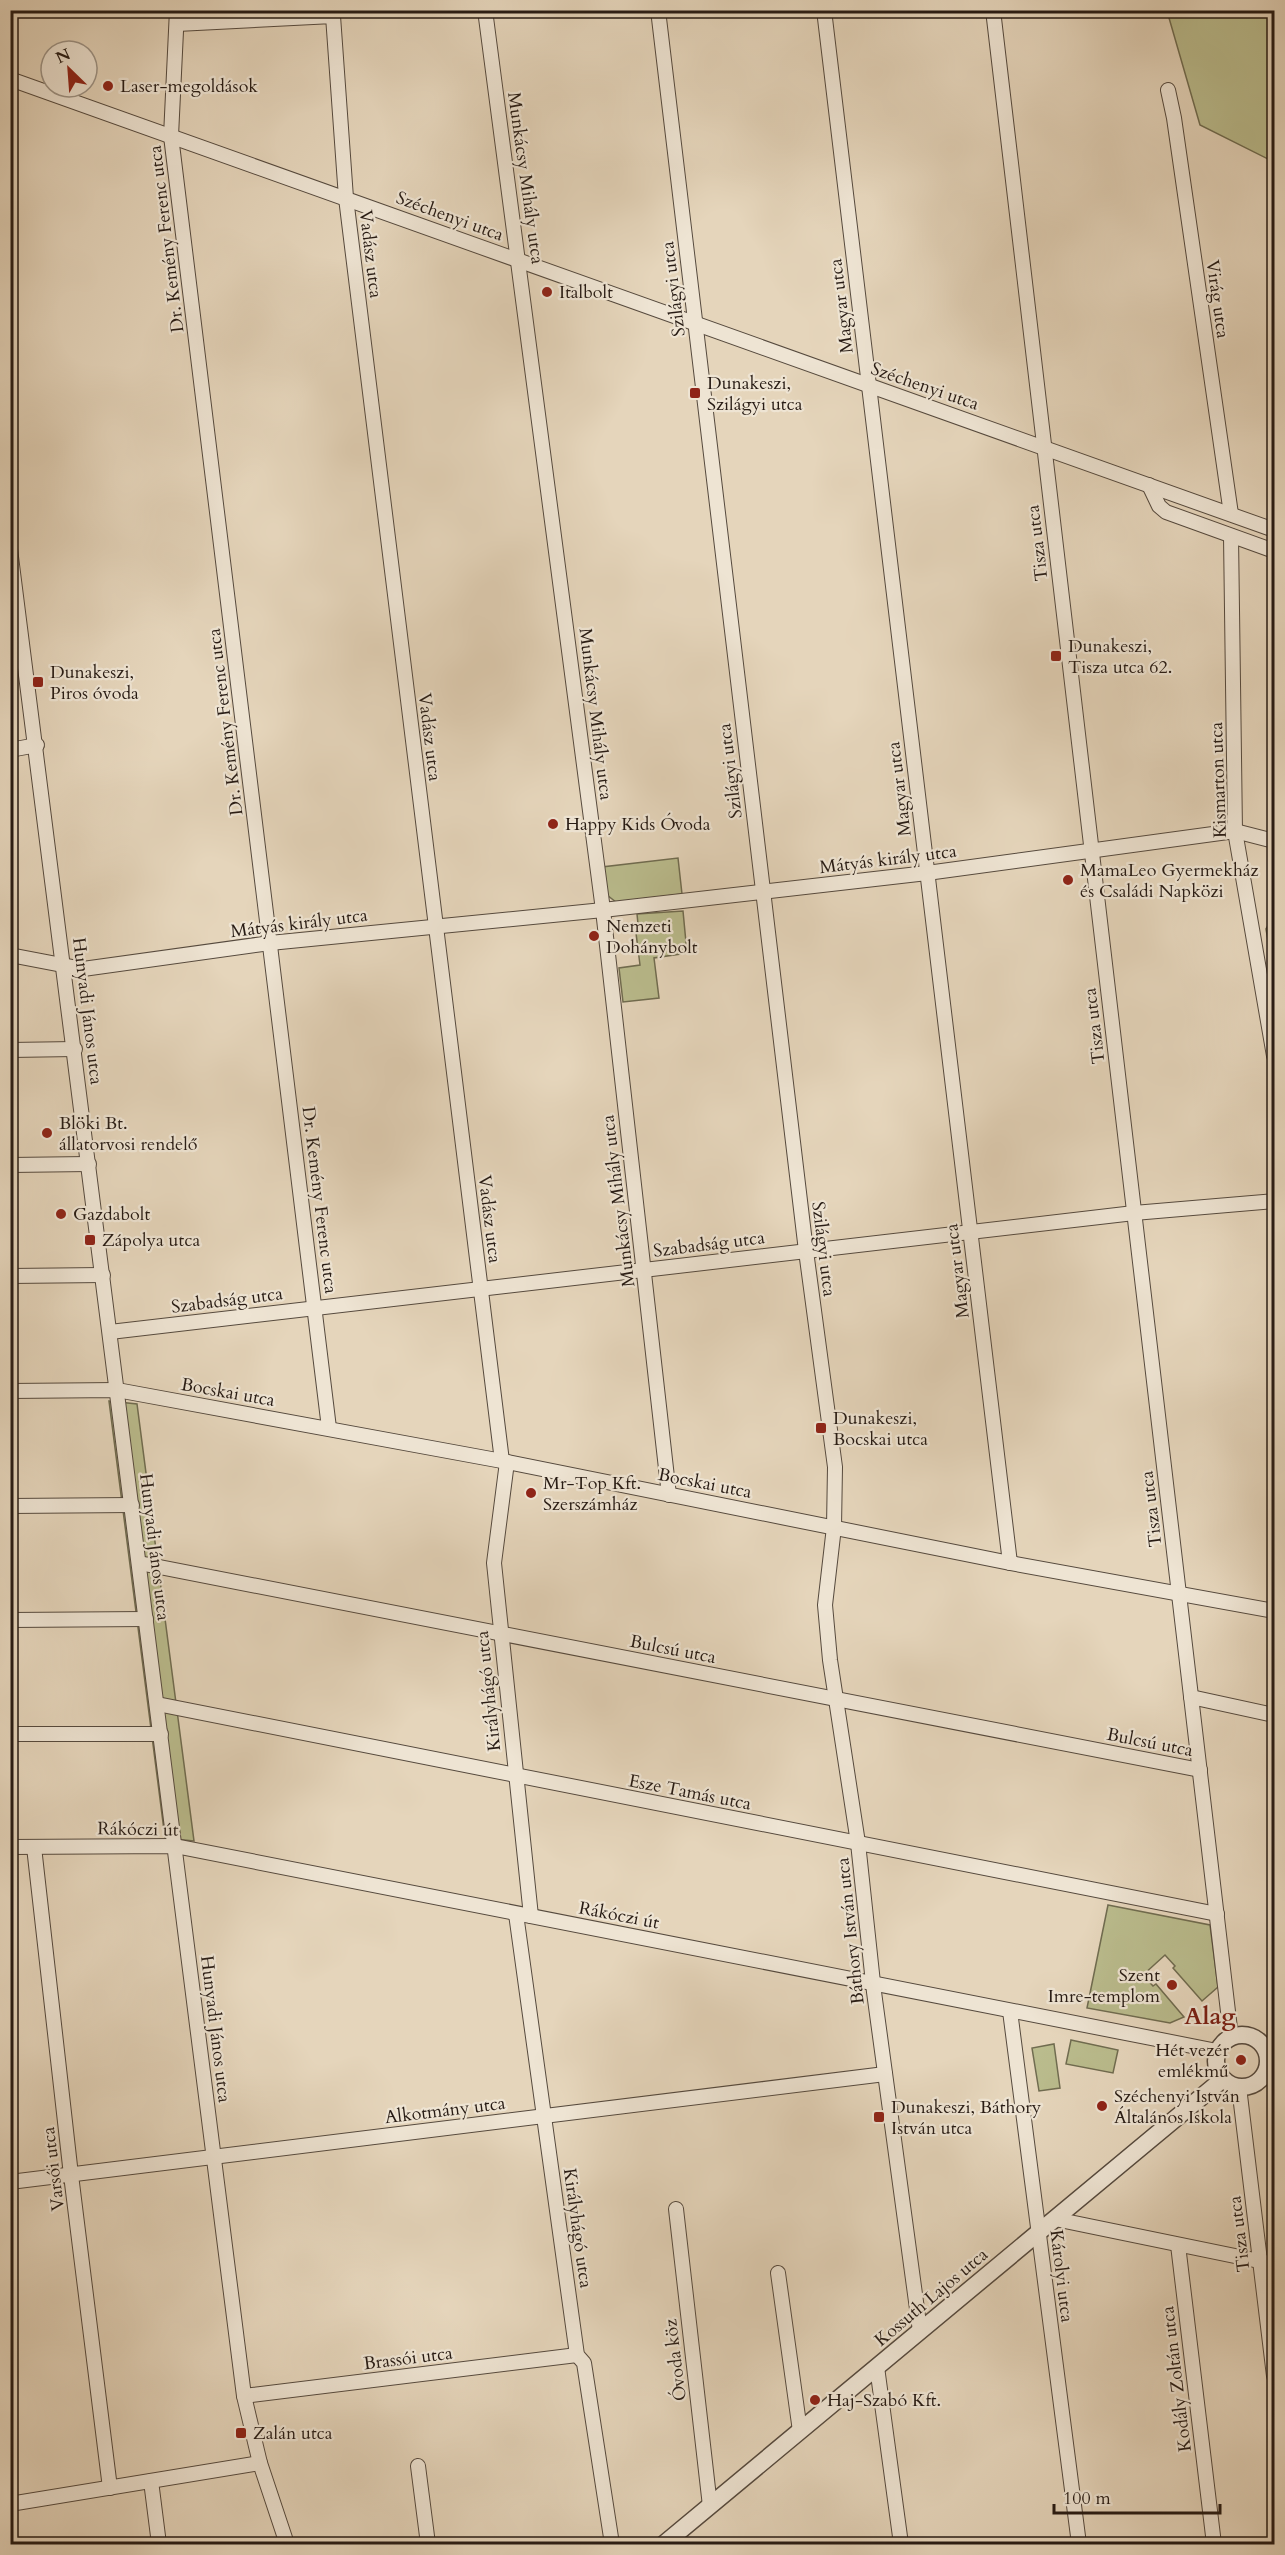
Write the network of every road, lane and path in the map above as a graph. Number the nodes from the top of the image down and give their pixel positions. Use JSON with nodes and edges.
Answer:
{"nodes":[{"id":1,"x":485,"y":10,"type":"edge"},
{"id":2,"x":658,"y":10,"type":"edge"},
{"id":3,"x":824,"y":10,"type":"edge"},
{"id":4,"x":993,"y":10,"type":"edge"},
{"id":5,"x":177,"y":17,"type":"edge"},
{"id":6,"x":10,"y":79,"type":"edge"},
{"id":7,"x":1168,"y":90,"type":"dead end"},
{"id":8,"x":171,"y":136,"type":"junction"},
{"id":9,"x":346,"y":198,"type":"junction"},
{"id":10,"x":519,"y":260,"type":"junction"},
{"id":11,"x":695,"y":323,"type":"junction"},
{"id":12,"x":869,"y":385,"type":"junction"},
{"id":13,"x":1044,"y":447,"type":"junction"},
{"id":14,"x":1149,"y":485,"type":"junction"},
{"id":15,"x":1231,"y":514,"type":"junction"},
{"id":16,"x":1275,"y":530,"type":"edge"},
{"id":17,"x":1231,"y":536,"type":"junction"},
{"id":18,"x":10,"y":549,"type":"edge"},
{"id":19,"x":1275,"y":551,"type":"edge"},
{"id":20,"x":12,"y":570,"type":"edge"},
{"id":21,"x":37,"y":745,"type":"junction"},
{"id":22,"x":10,"y":750,"type":"edge"},
{"id":23,"x":1235,"y":831,"type":"junction"},
{"id":24,"x":1275,"y":841,"type":"edge"},
{"id":25,"x":1091,"y":849,"type":"junction"},
{"id":26,"x":927,"y":873,"type":"junction"},
{"id":27,"x":763,"y":891,"type":"junction"},
{"id":28,"x":603,"y":910,"type":"junction"},
{"id":29,"x":436,"y":925,"type":"junction"},
{"id":30,"x":270,"y":943,"type":"junction"},
{"id":31,"x":10,"y":955,"type":"edge"},
{"id":32,"x":64,"y":965,"type":"junction"},
{"id":33,"x":75,"y":1049,"type":"junction"},
{"id":34,"x":10,"y":1050,"type":"edge"},
{"id":35,"x":1275,"y":1056,"type":"edge"},
{"id":36,"x":89,"y":1164,"type":"junction"},
{"id":37,"x":10,"y":1165,"type":"edge"},
{"id":38,"x":1275,"y":1201,"type":"edge"},
{"id":39,"x":1134,"y":1213,"type":"junction"},
{"id":40,"x":970,"y":1232,"type":"junction"},
{"id":41,"x":806,"y":1251,"type":"junction"},
{"id":42,"x":645,"y":1270,"type":"junction"},
{"id":43,"x":103,"y":1275,"type":"junction"},
{"id":44,"x":10,"y":1276,"type":"edge"},
{"id":45,"x":481,"y":1289,"type":"junction"},
{"id":46,"x":315,"y":1308,"type":"junction"},
{"id":47,"x":110,"y":1332,"type":"junction"},
{"id":48,"x":117,"y":1390,"type":"junction"},
{"id":49,"x":10,"y":1391,"type":"edge"},
{"id":50,"x":329,"y":1428,"type":"junction"},
{"id":51,"x":505,"y":1462,"type":"junction"},
{"id":52,"x":669,"y":1495,"type":"junction"},
{"id":53,"x":132,"y":1505,"type":"junction"},
{"id":54,"x":10,"y":1506,"type":"edge"},
{"id":55,"x":834,"y":1527,"type":"junction"},
{"id":56,"x":139,"y":1563,"type":"junction"},
{"id":57,"x":1010,"y":1563,"type":"junction"},
{"id":58,"x":1179,"y":1594,"type":"junction"},
{"id":59,"x":1275,"y":1611,"type":"edge"},
{"id":60,"x":146,"y":1619,"type":"junction"},
{"id":61,"x":10,"y":1620,"type":"edge"},
{"id":62,"x":500,"y":1633,"type":"junction"},
{"id":63,"x":1191,"y":1697,"type":"junction"},
{"id":64,"x":835,"y":1699,"type":"junction"},
{"id":65,"x":157,"y":1704,"type":"junction"},
{"id":66,"x":1275,"y":1715,"type":"edge"},
{"id":67,"x":10,"y":1734,"type":"edge"},
{"id":68,"x":160,"y":1734,"type":"junction"},
{"id":69,"x":1200,"y":1770,"type":"junction"},
{"id":70,"x":516,"y":1775,"type":"junction"},
{"id":71,"x":858,"y":1843,"type":"junction"},
{"id":72,"x":175,"y":1845,"type":"junction"},
{"id":73,"x":10,"y":1847,"type":"edge"},
{"id":74,"x":34,"y":1847,"type":"junction"},
{"id":75,"x":516,"y":1914,"type":"junction"},
{"id":76,"x":1217,"y":1914,"type":"junction"},
{"id":77,"x":531,"y":1916,"type":"junction"},
{"id":78,"x":873,"y":1983,"type":"junction"},
{"id":79,"x":1010,"y":2011,"type":"junction"},
{"id":80,"x":1231,"y":2037,"type":"junction"},
{"id":81,"x":1269,"y":2043,"type":"edge"},
{"id":82,"x":1217,"y":2051,"type":"junction"},
{"id":83,"x":1271,"y":2067,"type":"edge"},
{"id":84,"x":885,"y":2074,"type":"junction"},
{"id":85,"x":1223,"y":2079,"type":"junction"},
{"id":86,"x":1239,"y":2087,"type":"junction"},
{"id":87,"x":545,"y":2116,"type":"junction"},
{"id":88,"x":214,"y":2157,"type":"junction"},
{"id":89,"x":71,"y":2175,"type":"junction"},
{"id":90,"x":10,"y":2182,"type":"edge"},
{"id":91,"x":676,"y":2209,"type":"dead end"},
{"id":92,"x":1055,"y":2219,"type":"junction"},
{"id":93,"x":1039,"y":2233,"type":"junction"},
{"id":94,"x":1178,"y":2245,"type":"junction"},
{"id":95,"x":1268,"y":2263,"type":"edge"},
{"id":96,"x":778,"y":2273,"type":"dead end"},
{"id":97,"x":920,"y":2331,"type":"junction"},
{"id":98,"x":578,"y":2355,"type":"junction"},
{"id":99,"x":877,"y":2367,"type":"junction"},
{"id":100,"x":1275,"y":2376,"type":"edge"},
{"id":101,"x":244,"y":2396,"type":"junction"},
{"id":102,"x":801,"y":2431,"type":"junction"},
{"id":103,"x":260,"y":2463,"type":"junction"},
{"id":104,"x":418,"y":2466,"type":"dead end"},
{"id":105,"x":151,"y":2481,"type":"junction"},
{"id":106,"x":110,"y":2488,"type":"junction"},
{"id":107,"x":10,"y":2504,"type":"edge"},
{"id":108,"x":710,"y":2506,"type":"junction"},
{"id":109,"x":159,"y":2544,"type":"edge"},
{"id":110,"x":287,"y":2544,"type":"edge"},
{"id":111,"x":428,"y":2544,"type":"edge"},
{"id":112,"x":612,"y":2544,"type":"edge"},
{"id":113,"x":664,"y":2544,"type":"edge"},
{"id":114,"x":901,"y":2544,"type":"edge"},
{"id":115,"x":1079,"y":2544,"type":"edge"},
{"id":116,"x":1214,"y":2544,"type":"edge"}],
"edges":[{"from":1,"to":10,"type":"street","name":"Munkácsy Mihály utca"},
{"from":2,"to":11,"type":"street","name":"Szilágyi utca"},
{"from":3,"to":12,"type":"street","name":"Magyar utca"},
{"from":4,"to":13,"type":"street","name":"Tisza utca"},
{"from":5,"to":8,"type":"street","name":"Dr. Kemény Ferenc utca"},
{"from":5,"to":9,"type":"street","name":"Vadász utca"},
{"from":6,"to":8,"type":"street","name":"Széchenyi utca"},
{"from":7,"to":15,"type":"street","name":"Virág utca"},
{"from":8,"to":9,"type":"street","name":"Széchenyi utca"},
{"from":8,"to":30,"type":"street","name":"Dr. Kemény Ferenc utca"},
{"from":9,"to":10,"type":"street","name":"Széchenyi utca"},
{"from":9,"to":29,"type":"street","name":"Vadász utca"},
{"from":10,"to":11,"type":"street","name":"Széchenyi utca"},
{"from":10,"to":28,"type":"street","name":"Munkácsy Mihály utca"},
{"from":11,"to":12,"type":"street","name":"Széchenyi utca"},
{"from":11,"to":27,"type":"street","name":"Szilágyi utca"},
{"from":12,"to":13,"type":"street","name":"Széchenyi utca"},
{"from":12,"to":26,"type":"street","name":"Magyar utca"},
{"from":13,"to":14,"type":"street","name":"Széchenyi utca"},
{"from":13,"to":25,"type":"street","name":"Tisza utca"},
{"from":14,"to":15,"type":"street","name":"Széchenyi utca"},
{"from":14,"to":17,"type":"street"},
{"from":15,"to":16,"type":"street","name":"Széchenyi utca"},
{"from":17,"to":19,"type":"street"},
{"from":17,"to":23,"type":"street","name":"Kismarton utca"},
{"from":18,"to":20,"type":"street","name":"Hunyadi János utca"},
{"from":20,"to":21,"type":"street","name":"Hunyadi János utca"},
{"from":21,"to":22,"type":"street"},
{"from":21,"to":32,"type":"street","name":"Hunyadi János utca"},
{"from":23,"to":24,"type":"street"},
{"from":23,"to":25,"type":"street","name":"Mátyás király utca"},
{"from":23,"to":35,"type":"street","name":"Kismarton utca"},
{"from":25,"to":26,"type":"street","name":"Mátyás király utca"},
{"from":25,"to":39,"type":"street","name":"Tisza utca"},
{"from":26,"to":27,"type":"street","name":"Mátyás király utca"},
{"from":26,"to":40,"type":"street","name":"Magyar utca"},
{"from":27,"to":28,"type":"street","name":"Mátyás király utca"},
{"from":27,"to":41,"type":"street","name":"Szilágyi utca"},
{"from":28,"to":29,"type":"street","name":"Mátyás király utca"},
{"from":28,"to":42,"type":"street","name":"Munkácsy Mihály utca"},
{"from":29,"to":30,"type":"street","name":"Mátyás király utca"},
{"from":29,"to":45,"type":"street","name":"Vadász utca"},
{"from":30,"to":32,"type":"street","name":"Mátyás király utca"},
{"from":30,"to":46,"type":"street","name":"Dr. Kemény Ferenc utca"},
{"from":31,"to":32,"type":"street","name":"Mátyás király utca"},
{"from":32,"to":33,"type":"street","name":"Hunyadi János utca"},
{"from":33,"to":34,"type":"street"},
{"from":33,"to":36,"type":"street","name":"Hunyadi János utca"},
{"from":36,"to":37,"type":"street"},
{"from":36,"to":43,"type":"street","name":"Hunyadi János utca"},
{"from":38,"to":39,"type":"street","name":"Szabadság utca"},
{"from":39,"to":40,"type":"street","name":"Szabadság utca"},
{"from":39,"to":58,"type":"street","name":"Tisza utca"},
{"from":40,"to":41,"type":"street","name":"Szabadság utca"},
{"from":40,"to":57,"type":"street","name":"Magyar utca"},
{"from":41,"to":42,"type":"street","name":"Szabadság utca"},
{"from":41,"to":55,"type":"street","name":"Szilágyi utca"},
{"from":42,"to":45,"type":"street","name":"Szabadság utca"},
{"from":42,"to":52,"type":"street","name":"Munkácsy Mihály utca"},
{"from":43,"to":44,"type":"street"},
{"from":43,"to":47,"type":"street","name":"Hunyadi János utca"},
{"from":45,"to":46,"type":"street","name":"Szabadság utca"},
{"from":45,"to":51,"type":"street","name":"Vadász utca"},
{"from":46,"to":47,"type":"street","name":"Szabadság utca"},
{"from":46,"to":50,"type":"street","name":"Dr. Kemény Ferenc utca"},
{"from":47,"to":48,"type":"street","name":"Hunyadi János utca"},
{"from":48,"to":49,"type":"street","name":"Bocskai utca"},
{"from":48,"to":50,"type":"street","name":"Bocskai utca"},
{"from":48,"to":53,"type":"street","name":"Hunyadi János utca"},
{"from":50,"to":51,"type":"street","name":"Bocskai utca"},
{"from":51,"to":52,"type":"street","name":"Bocskai utca"},
{"from":51,"to":62,"type":"street","name":"Királyhágó utca"},
{"from":52,"to":55,"type":"street","name":"Bocskai utca"},
{"from":53,"to":54,"type":"street"},
{"from":53,"to":56,"type":"street","name":"Hunyadi János utca"},
{"from":55,"to":57,"type":"street","name":"Bocskai utca"},
{"from":55,"to":64,"type":"street","name":"Báthory István utca"},
{"from":56,"to":60,"type":"street","name":"Hunyadi János utca"},
{"from":56,"to":62,"type":"street","name":"Bulcsú utca"},
{"from":57,"to":58,"type":"street","name":"Bocskai utca"},
{"from":58,"to":59,"type":"street","name":"Bocskai utca"},
{"from":58,"to":63,"type":"street","name":"Tisza utca"},
{"from":60,"to":61,"type":"street"},
{"from":60,"to":65,"type":"street","name":"Hunyadi János utca"},
{"from":62,"to":64,"type":"street","name":"Bulcsú utca"},
{"from":62,"to":70,"type":"street","name":"Királyhágó utca"},
{"from":63,"to":66,"type":"street"},
{"from":63,"to":69,"type":"street","name":"Tisza utca"},
{"from":64,"to":69,"type":"street","name":"Bulcsú utca"},
{"from":64,"to":71,"type":"street","name":"Báthory István utca"},
{"from":65,"to":68,"type":"street","name":"Hunyadi János utca"},
{"from":65,"to":70,"type":"street","name":"Esze Tamás utca"},
{"from":67,"to":68,"type":"street"},
{"from":68,"to":72,"type":"street","name":"Hunyadi János utca"},
{"from":69,"to":76,"type":"street","name":"Tisza utca"},
{"from":70,"to":71,"type":"street","name":"Esze Tamás utca"},
{"from":70,"to":77,"type":"street","name":"Királyhágó utca"},
{"from":71,"to":76,"type":"street","name":"Esze Tamás utca"},
{"from":71,"to":78,"type":"street","name":"Báthory István utca"},
{"from":72,"to":74,"type":"street","name":"Rákóczi út"},
{"from":72,"to":75,"type":"street","name":"Rákóczi út"},
{"from":72,"to":88,"type":"street","name":"Hunyadi János utca"},
{"from":73,"to":74,"type":"street","name":"Rákóczi út"},
{"from":74,"to":89,"type":"street","name":"Varsói utca"},
{"from":75,"to":77,"type":"street","name":"Rákóczi út"},
{"from":75,"to":87,"type":"street","name":"Királyhágó utca"},
{"from":76,"to":80,"type":"street","name":"Tisza utca"},
{"from":77,"to":78,"type":"street","name":"Rákóczi út"},
{"from":78,"to":79,"type":"street","name":"Rákóczi út"},
{"from":78,"to":84,"type":"street","name":"Báthory István utca"},
{"from":79,"to":82,"type":"street","name":"Rákóczi út"},
{"from":79,"to":93,"type":"street","name":"Károlyi utca"},
{"from":80,"to":81,"type":"street"},
{"from":80,"to":82,"type":"street"},
{"from":81,"to":83,"type":"street"},
{"from":82,"to":85,"type":"street"},
{"from":83,"to":86,"type":"street"},
{"from":84,"to":87,"type":"street","name":"Alkotmány utca"},
{"from":84,"to":97,"type":"street","name":"Báthory István utca"},
{"from":85,"to":86,"type":"street"},
{"from":85,"to":92,"type":"street","name":"Kossuth Lajos utca"},
{"from":86,"to":95,"type":"street","name":"Tisza utca"},
{"from":87,"to":88,"type":"street","name":"Alkotmány utca"},
{"from":87,"to":98,"type":"street","name":"Királyhágó utca"},
{"from":88,"to":89,"type":"street","name":"Alkotmány utca"},
{"from":88,"to":101,"type":"street","name":"Hunyadi János utca"},
{"from":89,"to":90,"type":"street","name":"Alkotmány utca"},
{"from":89,"to":106,"type":"street","name":"Varsói utca"},
{"from":91,"to":108,"type":"street","name":"Óvoda köz"},
{"from":92,"to":93,"type":"street","name":"Kossuth Lajos utca"},
{"from":92,"to":94,"type":"street"},
{"from":93,"to":97,"type":"street","name":"Kossuth Lajos utca"},
{"from":93,"to":115,"type":"street","name":"Károlyi utca"},
{"from":94,"to":95,"type":"street"},
{"from":94,"to":116,"type":"street","name":"Kodály Zoltán utca"},
{"from":95,"to":100,"type":"street","name":"Tisza utca"},
{"from":96,"to":102,"type":"street"},
{"from":97,"to":99,"type":"street","name":"Kossuth Lajos utca"},
{"from":98,"to":101,"type":"street","name":"Brassói utca"},
{"from":98,"to":112,"type":"street","name":"Királyhágó utca"},
{"from":99,"to":102,"type":"street","name":"Kossuth Lajos utca"},
{"from":99,"to":114,"type":"street"},
{"from":101,"to":103,"type":"street","name":"Hunyadi János utca"},
{"from":102,"to":108,"type":"street","name":"Kossuth Lajos utca"},
{"from":103,"to":105,"type":"street"},
{"from":103,"to":110,"type":"street","name":"Hunyadi János utca"},
{"from":104,"to":111,"type":"street"},
{"from":105,"to":106,"type":"street"},
{"from":105,"to":109,"type":"street"},
{"from":106,"to":107,"type":"street"},
{"from":108,"to":113,"type":"street","name":"Kossuth Lajos utca"}]}
